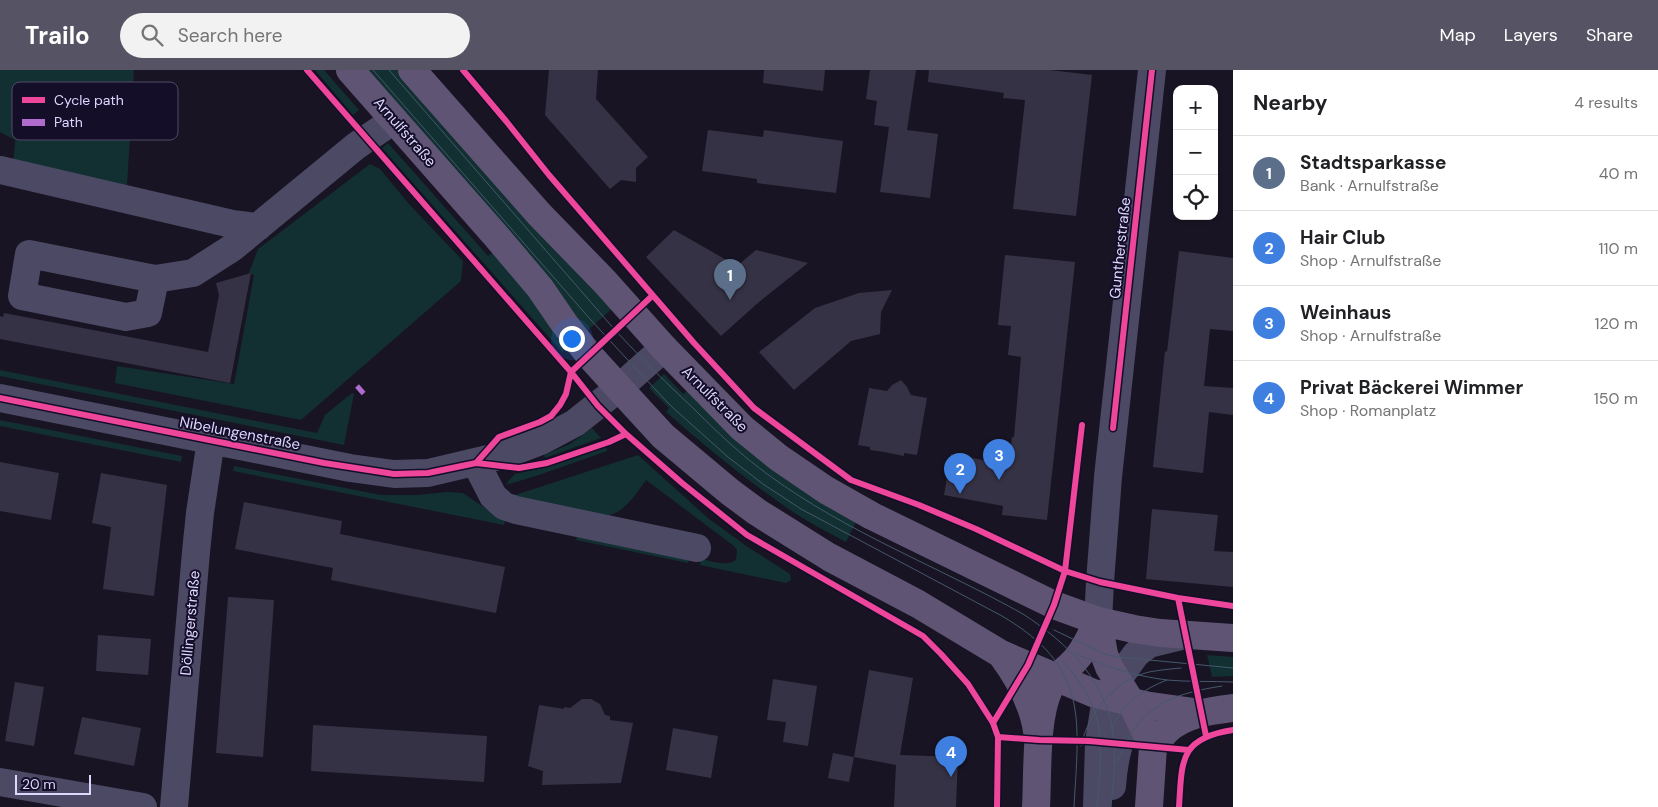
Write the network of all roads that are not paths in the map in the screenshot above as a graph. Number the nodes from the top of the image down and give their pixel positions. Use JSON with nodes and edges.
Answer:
{"nodes":[{"id":1,"x":350,"y":70,"type":"edge"},
{"id":2,"x":412,"y":70,"type":"edge"},
{"id":3,"x":1152,"y":70,"type":"edge"},
{"id":4,"x":394,"y":120,"type":"junction"},
{"id":5,"x":0,"y":170,"type":"edge"},
{"id":6,"x":258,"y":226,"type":"junction"},
{"id":7,"x":155,"y":278,"type":"dead end"},
{"id":8,"x":664,"y":348,"type":"junction"},
{"id":9,"x":619,"y":388,"type":"junction"},
{"id":10,"x":0,"y":398,"type":"edge"},
{"id":11,"x":211,"y":440,"type":"junction"},
{"id":12,"x":476,"y":462,"type":"junction"},
{"id":13,"x":697,"y":548,"type":"dead end"},
{"id":14,"x":1098,"y":622,"type":"junction"},
{"id":15,"x":1186,"y":635,"type":"junction"},
{"id":16,"x":1233,"y":638,"type":"edge"},
{"id":17,"x":1001,"y":654,"type":"junction"},
{"id":18,"x":1066,"y":683,"type":"junction"},
{"id":19,"x":1127,"y":699,"type":"junction"},
{"id":20,"x":1233,"y":708,"type":"edge"},
{"id":21,"x":1202,"y":713,"type":"junction"},
{"id":22,"x":1039,"y":740,"type":"junction"},
{"id":23,"x":1099,"y":743,"type":"junction"},
{"id":24,"x":1153,"y":747,"type":"junction"},
{"id":25,"x":0,"y":782,"type":"edge"},
{"id":26,"x":143,"y":807,"type":"edge"},
{"id":27,"x":174,"y":807,"type":"edge"},
{"id":28,"x":1036,"y":807,"type":"edge"},
{"id":29,"x":1096,"y":807,"type":"edge"},
{"id":30,"x":1111,"y":807,"type":"edge"},
{"id":31,"x":1149,"y":807,"type":"edge"}],
"edges":[{"from":1,"to":4,"type":"main road","name":"Arnulfstraße"},
{"from":2,"to":8,"type":"main road","name":"Arnulfstraße"},
{"from":3,"to":14,"type":"street","name":"Guntherstraße"},
{"from":4,"to":6,"type":"street"},
{"from":4,"to":9,"type":"main road","name":"Arnulfstraße"},
{"from":5,"to":6,"type":"street"},
{"from":6,"to":7,"type":"street"},
{"from":8,"to":9,"type":"street","name":"Nibelungenstraße"},
{"from":8,"to":14,"type":"main road","name":"Arnulfstraße"},
{"from":9,"to":12,"type":"street","name":"Nibelungenstraße"},
{"from":9,"to":17,"type":"main road","name":"Arnulfstraße"},
{"from":10,"to":11,"type":"street","name":"Nibelungenstraße"},
{"from":11,"to":12,"type":"street","name":"Nibelungenstraße"},
{"from":11,"to":27,"type":"street","name":"Döllingerstraße"},
{"from":12,"to":13,"type":"street"},
{"from":14,"to":15,"type":"main road","name":"Arnulfstraße"},
{"from":14,"to":18,"type":"main road"},
{"from":14,"to":19,"type":"main road"},
{"from":15,"to":16,"type":"main road","name":"Arnulfstraße"},
{"from":15,"to":19,"type":"street"},
{"from":17,"to":18,"type":"main road","name":"Arnulfstraße"},
{"from":17,"to":22,"type":"main road","name":"Arnulfstraße"},
{"from":18,"to":19,"type":"main road","name":"Arnulfstraße"},
{"from":18,"to":22,"type":"main road"},
{"from":18,"to":23,"type":"street"},
{"from":19,"to":21,"type":"main road","name":"Arnulfstraße"},
{"from":19,"to":23,"type":"street"},
{"from":19,"to":24,"type":"main road"},
{"from":19,"to":30,"type":"street"},
{"from":20,"to":21,"type":"main road"},
{"from":21,"to":24,"type":"main road"},
{"from":22,"to":28,"type":"main road"},
{"from":23,"to":29,"type":"street"},
{"from":24,"to":31,"type":"main road"},
{"from":25,"to":26,"type":"street"}]}
